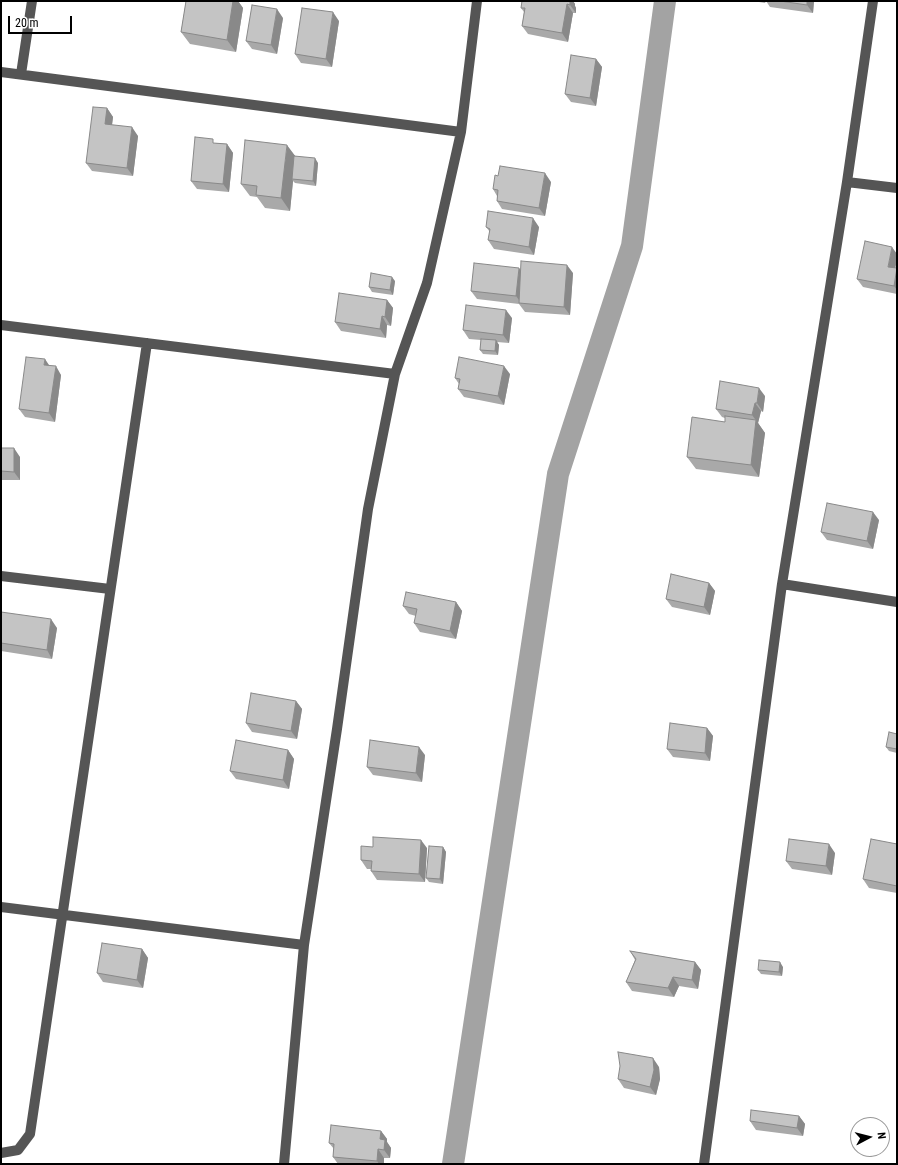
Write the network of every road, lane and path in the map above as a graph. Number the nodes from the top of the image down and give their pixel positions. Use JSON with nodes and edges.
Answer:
{"nodes":[{"id":1,"x":32,"y":1,"type":"edge"},
{"id":2,"x":477,"y":1,"type":"edge"},
{"id":3,"x":873,"y":1,"type":"edge"},
{"id":4,"x":1,"y":72,"type":"edge"},
{"id":5,"x":21,"y":74,"type":"junction"},
{"id":6,"x":461,"y":132,"type":"junction"},
{"id":7,"x":847,"y":182,"type":"junction"},
{"id":8,"x":897,"y":188,"type":"edge"},
{"id":9,"x":1,"y":324,"type":"edge"},
{"id":10,"x":146,"y":343,"type":"junction"},
{"id":11,"x":395,"y":374,"type":"junction"},
{"id":12,"x":1,"y":576,"type":"edge"},
{"id":13,"x":782,"y":584,"type":"junction"},
{"id":14,"x":110,"y":589,"type":"junction"},
{"id":15,"x":897,"y":602,"type":"edge"},
{"id":16,"x":1,"y":907,"type":"edge"},
{"id":17,"x":62,"y":915,"type":"junction"},
{"id":18,"x":304,"y":946,"type":"junction"},
{"id":19,"x":1,"y":1153,"type":"edge"},
{"id":20,"x":284,"y":1164,"type":"edge"},
{"id":21,"x":704,"y":1164,"type":"edge"}],
"edges":[{"from":1,"to":5,"type":"street"},
{"from":2,"to":6,"type":"street"},
{"from":3,"to":7,"type":"street"},
{"from":4,"to":5,"type":"street"},
{"from":5,"to":6,"type":"street"},
{"from":6,"to":11,"type":"street"},
{"from":7,"to":8,"type":"street"},
{"from":7,"to":13,"type":"street"},
{"from":9,"to":10,"type":"street"},
{"from":10,"to":11,"type":"street"},
{"from":10,"to":14,"type":"street"},
{"from":11,"to":18,"type":"street"},
{"from":12,"to":14,"type":"street"},
{"from":13,"to":15,"type":"street"},
{"from":13,"to":21,"type":"street"},
{"from":14,"to":17,"type":"street"},
{"from":16,"to":17,"type":"street"},
{"from":17,"to":18,"type":"street"},
{"from":17,"to":19,"type":"street"},
{"from":18,"to":20,"type":"street"}]}
